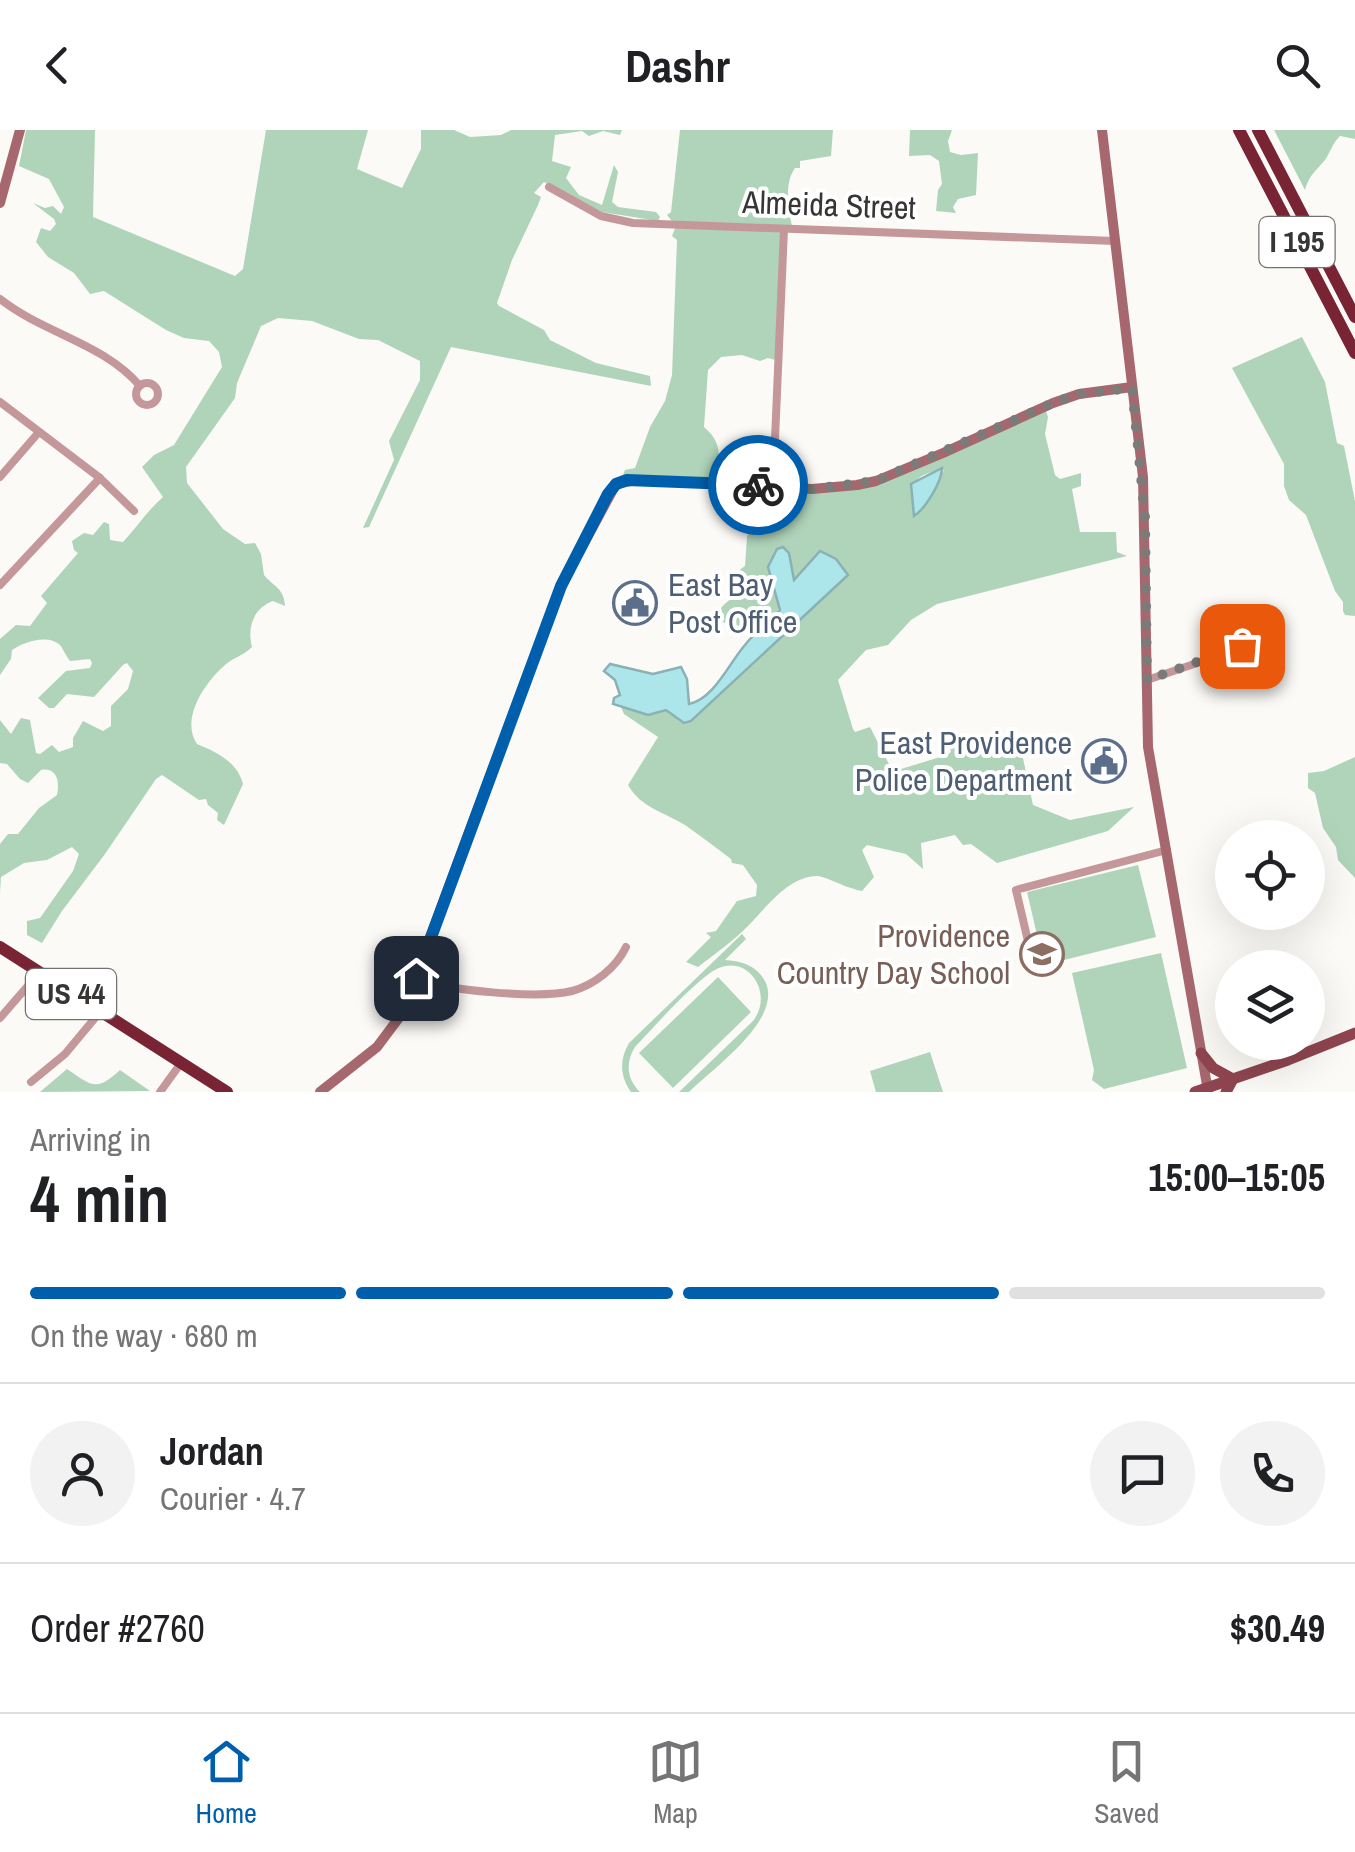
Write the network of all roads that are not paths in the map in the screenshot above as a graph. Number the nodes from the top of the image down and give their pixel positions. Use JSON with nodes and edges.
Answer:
{"nodes":[{"id":1,"x":20,"y":130,"type":"edge"},
{"id":2,"x":1102,"y":130,"type":"edge"},
{"id":3,"x":1239,"y":130,"type":"edge"},
{"id":4,"x":1258,"y":130,"type":"edge"},
{"id":5,"x":549,"y":187,"type":"dead end"},
{"id":6,"x":0,"y":203,"type":"edge"},
{"id":7,"x":784,"y":229,"type":"junction"},
{"id":8,"x":1115,"y":242,"type":"junction"},
{"id":9,"x":0,"y":299,"type":"edge"},
{"id":10,"x":1355,"y":317,"type":"edge"},
{"id":11,"x":1355,"y":353,"type":"edge"},
{"id":12,"x":140,"y":386,"type":"dead end"},
{"id":13,"x":1132,"y":388,"type":"junction"},
{"id":14,"x":0,"y":402,"type":"edge"},
{"id":15,"x":40,"y":432,"type":"junction"},
{"id":16,"x":0,"y":477,"type":"edge"},
{"id":17,"x":100,"y":478,"type":"junction"},
{"id":18,"x":774,"y":486,"type":"junction"},
{"id":19,"x":134,"y":512,"type":"dead end"},
{"id":20,"x":0,"y":585,"type":"edge"},
{"id":21,"x":1258,"y":642,"type":"dead end"},
{"id":22,"x":1147,"y":680,"type":"junction"},
{"id":23,"x":1167,"y":850,"type":"junction"},
{"id":24,"x":0,"y":947,"type":"edge"},
{"id":25,"x":626,"y":948,"type":"dead end"},
{"id":26,"x":1035,"y":971,"type":"dead end"},
{"id":27,"x":40,"y":974,"type":"junction"},
{"id":28,"x":416,"y":978,"type":"junction"},
{"id":29,"x":100,"y":1012,"type":"junction"},
{"id":30,"x":0,"y":1018,"type":"edge"},
{"id":31,"x":1355,"y":1032,"type":"edge"},
{"id":32,"x":1201,"y":1054,"type":"junction"},
{"id":33,"x":181,"y":1063,"type":"junction"},
{"id":34,"x":1234,"y":1079,"type":"junction"},
{"id":35,"x":31,"y":1082,"type":"dead end"},
{"id":36,"x":1203,"y":1091,"type":"edge"},
{"id":37,"x":160,"y":1092,"type":"edge"},
{"id":38,"x":227,"y":1092,"type":"edge"},
{"id":39,"x":320,"y":1092,"type":"edge"},
{"id":40,"x":1226,"y":1092,"type":"edge"}],
"edges":[{"from":1,"to":6,"type":"street"},
{"from":2,"to":8,"type":"street"},
{"from":3,"to":11,"type":"highway","number":"I 195"},
{"from":4,"to":10,"type":"highway","number":"I 195"},
{"from":5,"to":7,"type":"street","name":"Almeida Street"},
{"from":7,"to":8,"type":"street","name":"Almeida Street"},
{"from":7,"to":18,"type":"street"},
{"from":8,"to":13,"type":"street"},
{"from":9,"to":12,"type":"street"},
{"from":13,"to":18,"type":"street"},
{"from":13,"to":22,"type":"street"},
{"from":14,"to":15,"type":"street"},
{"from":15,"to":16,"type":"street"},
{"from":15,"to":17,"type":"street"},
{"from":17,"to":19,"type":"street"},
{"from":17,"to":20,"type":"street"},
{"from":18,"to":28,"type":"street"},
{"from":21,"to":22,"type":"street"},
{"from":22,"to":23,"type":"street"},
{"from":23,"to":26,"type":"street"},
{"from":23,"to":32,"type":"street"},
{"from":24,"to":27,"type":"highway","number":"US 44"},
{"from":25,"to":28,"type":"street"},
{"from":27,"to":29,"type":"highway","number":"US 44"},
{"from":27,"to":30,"type":"street"},
{"from":28,"to":39,"type":"street"},
{"from":29,"to":33,"type":"highway","number":"US 44"},
{"from":29,"to":35,"type":"street"},
{"from":31,"to":34,"type":"main road"},
{"from":32,"to":34,"type":"main road"},
{"from":32,"to":36,"type":"street"},
{"from":33,"to":37,"type":"street"},
{"from":33,"to":38,"type":"highway","number":"US 44"},
{"from":34,"to":36,"type":"main road"},
{"from":34,"to":40,"type":"main road"}]}
